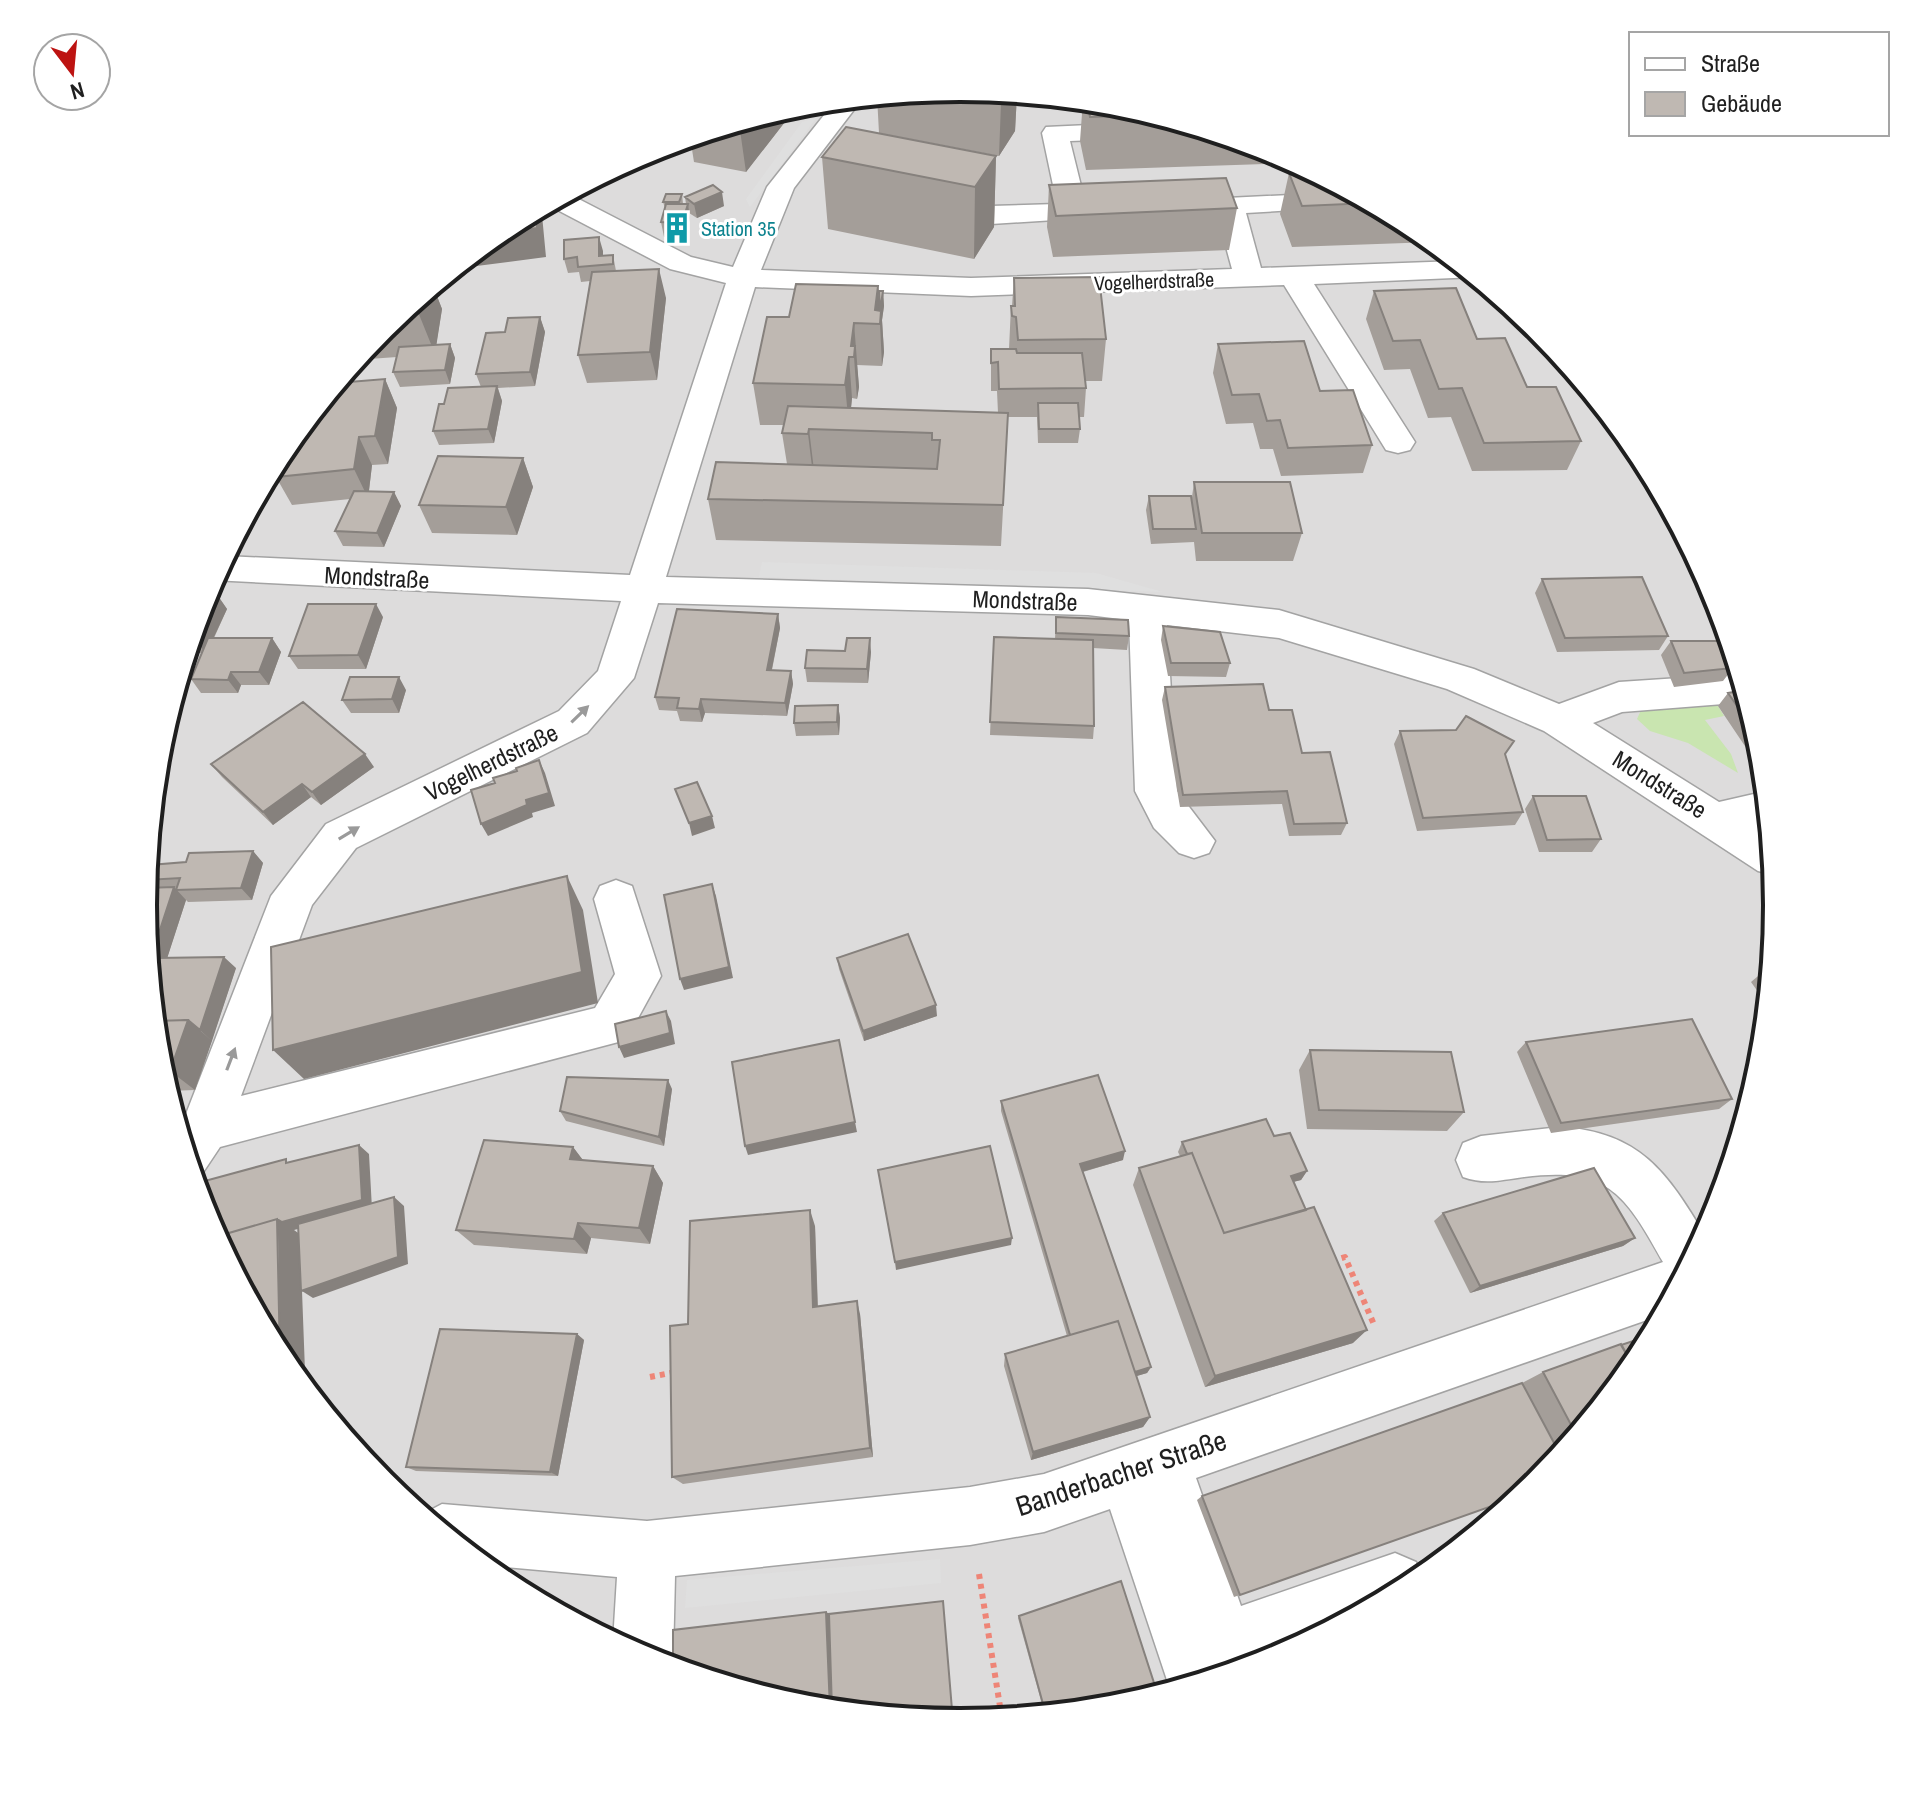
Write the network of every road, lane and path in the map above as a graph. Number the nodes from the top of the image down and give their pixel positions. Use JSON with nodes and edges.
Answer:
{"nodes":[{"id":1,"x":841,"y":111,"type":"edge"},
{"id":2,"x":1168,"y":129,"type":"edge"},
{"id":3,"x":915,"y":196,"type":"edge"},
{"id":4,"x":1345,"y":201,"type":"edge"},
{"id":5,"x":568,"y":205,"type":"edge"},
{"id":6,"x":1229,"y":205,"type":"junction"},
{"id":7,"x":1073,"y":212,"type":"junction"},
{"id":8,"x":1453,"y":271,"type":"edge"},
{"id":9,"x":1296,"y":276,"type":"junction"},
{"id":10,"x":1249,"y":277,"type":"junction"},
{"id":11,"x":743,"y":278,"type":"junction"},
{"id":12,"x":1398,"y":442,"type":"dead end"},
{"id":13,"x":231,"y":570,"type":"edge"},
{"id":14,"x":641,"y":589,"type":"junction"},
{"id":15,"x":1147,"y":606,"type":"junction"},
{"id":16,"x":1734,"y":689,"type":"edge"},
{"id":17,"x":1558,"y":720,"type":"junction"},
{"id":18,"x":1758,"y":810,"type":"edge"},
{"id":19,"x":1717,"y":819,"type":"junction"},
{"id":20,"x":1194,"y":841,"type":"dead end"},
{"id":21,"x":1762,"y":850,"type":"edge"},
{"id":22,"x":616,"y":899,"type":"dead end"},
{"id":23,"x":195,"y":1141,"type":"edge"},
{"id":24,"x":1481,"y":1160,"type":"dead end"},
{"id":25,"x":1685,"y":1251,"type":"edge"},
{"id":26,"x":1319,"y":1264,"type":"edge"},
{"id":27,"x":1667,"y":1287,"type":"edge"},
{"id":28,"x":1364,"y":1301,"type":"junction"},
{"id":29,"x":1351,"y":1305,"type":"edge"},
{"id":30,"x":1380,"y":1337,"type":"dead end"},
{"id":31,"x":681,"y":1371,"type":"edge"},
{"id":32,"x":650,"y":1377,"type":"dead end"},
{"id":33,"x":1144,"y":1468,"type":"junction"},
{"id":34,"x":970,"y":1516,"type":"junction"},
{"id":35,"x":461,"y":1535,"type":"edge"},
{"id":36,"x":647,"y":1550,"type":"junction"},
{"id":37,"x":1388,"y":1585,"type":"edge"},
{"id":38,"x":644,"y":1644,"type":"edge"},
{"id":39,"x":1195,"y":1673,"type":"edge"},
{"id":40,"x":1000,"y":1707,"type":"edge"}],
"edges":[{"from":1,"to":11,"type":"street","name":"Vogelherdstraße"},
{"from":2,"to":7,"type":"street"},
{"from":3,"to":7,"type":"street"},
{"from":4,"to":6,"type":"street"},
{"from":5,"to":11,"type":"street"},
{"from":6,"to":7,"type":"street"},
{"from":6,"to":10,"type":"street"},
{"from":8,"to":9,"type":"street","name":"Vogelherdstraße"},
{"from":9,"to":10,"type":"street","name":"Vogelherdstraße"},
{"from":9,"to":12,"type":"street"},
{"from":10,"to":11,"type":"street","name":"Vogelherdstraße"},
{"from":11,"to":14,"type":"street","name":"Vogelherdstraße"},
{"from":13,"to":14,"type":"street","name":"Mondstraße"},
{"from":14,"to":15,"type":"street","name":"Mondstraße"},
{"from":23,"to":14,"type":"street","name":"Vogelherdstraße","one_way":true},
{"from":15,"to":17,"type":"street","name":"Mondstraße"},
{"from":15,"to":20,"type":"street"},
{"from":16,"to":17,"type":"street"},
{"from":17,"to":19,"type":"street","name":"Mondstraße"},
{"from":18,"to":19,"type":"street"},
{"from":19,"to":21,"type":"street","name":"Mondstraße"},
{"from":22,"to":23,"type":"street"},
{"from":24,"to":25,"type":"street"},
{"from":26,"to":28,"type":"path"},
{"from":27,"to":33,"type":"street","name":"Banderbacher Straße"},
{"from":28,"to":29,"type":"path"},
{"from":28,"to":30,"type":"path"},
{"from":31,"to":32,"type":"path"},
{"from":33,"to":34,"type":"street","name":"Banderbacher Straße"},
{"from":33,"to":37,"type":"street"},
{"from":33,"to":39,"type":"street"},
{"from":34,"to":36,"type":"street","name":"Banderbacher Straße"},
{"from":34,"to":40,"type":"path"},
{"from":35,"to":36,"type":"street","name":"Banderbacher Straße"},
{"from":36,"to":38,"type":"street"}]}
